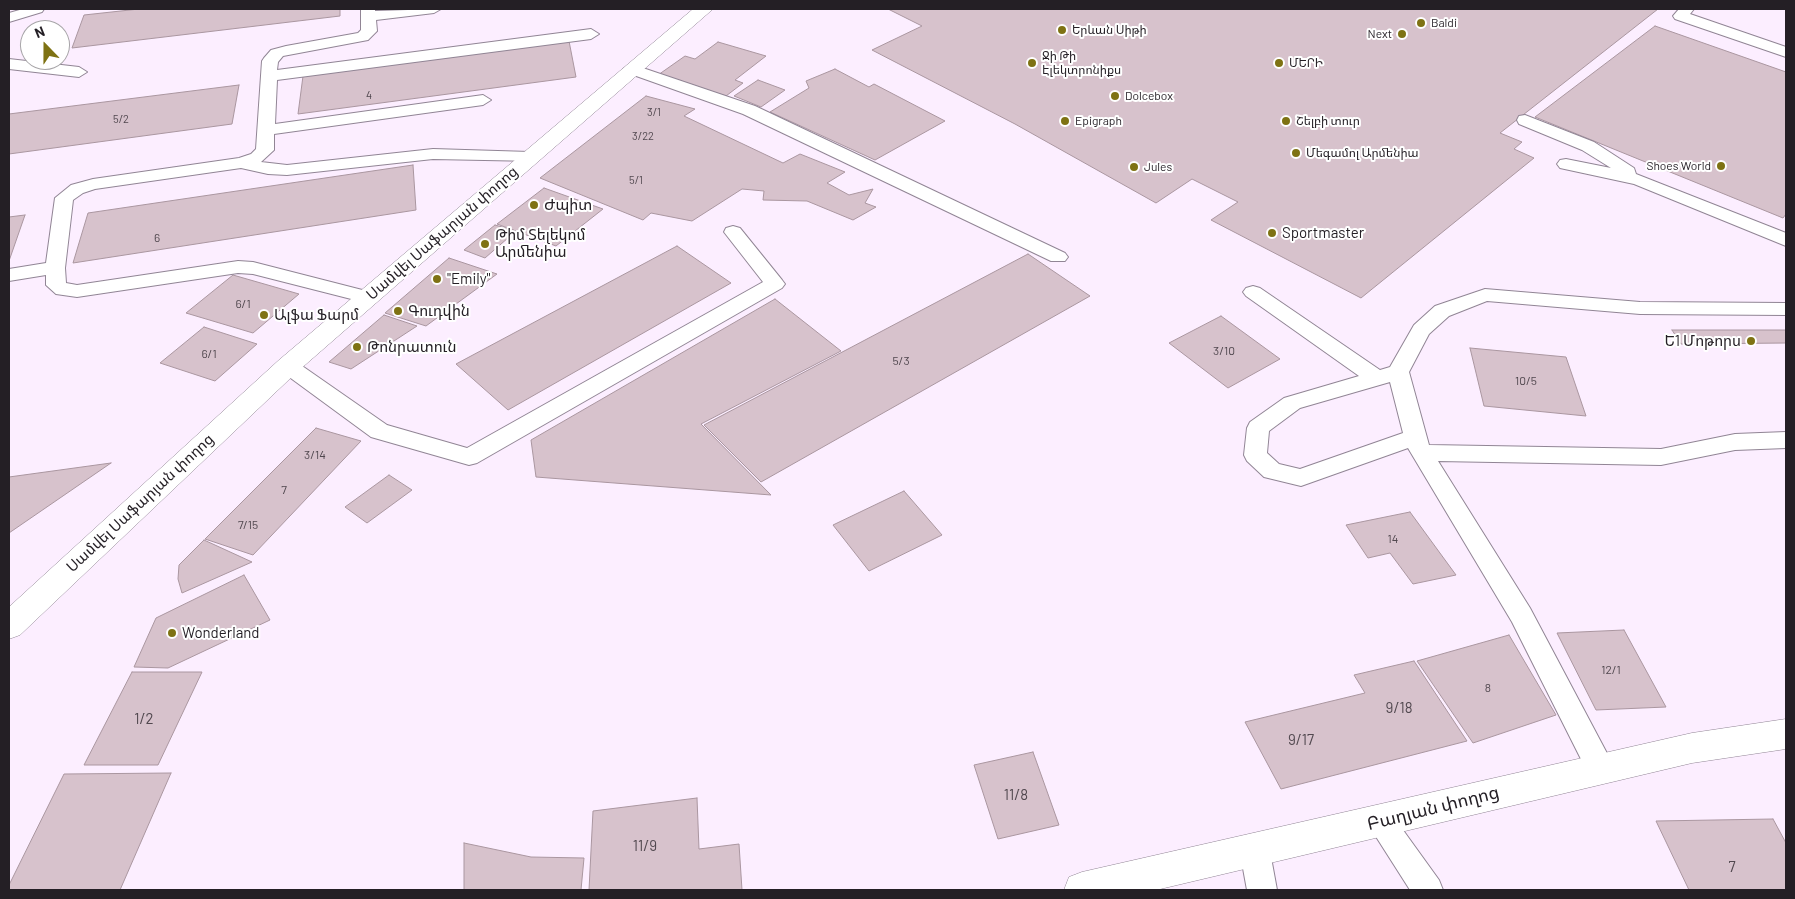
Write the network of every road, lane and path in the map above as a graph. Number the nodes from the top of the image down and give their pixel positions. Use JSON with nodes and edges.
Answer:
{"nodes":[{"id":1,"x":37,"y":9,"type":"edge"},
{"id":2,"x":434,"y":9,"type":"edge"},
{"id":3,"x":704,"y":9,"type":"edge"},
{"id":4,"x":1687,"y":9,"type":"edge"},
{"id":5,"x":368,"y":12,"type":"edge"},
{"id":6,"x":9,"y":18,"type":"edge"},
{"id":7,"x":591,"y":34,"type":"dead end"},
{"id":8,"x":1786,"y":52,"type":"edge"},
{"id":9,"x":9,"y":64,"type":"edge"},
{"id":10,"x":631,"y":70,"type":"junction"},
{"id":11,"x":79,"y":72,"type":"dead end"},
{"id":12,"x":269,"y":76,"type":"junction"},
{"id":13,"x":482,"y":100,"type":"dead end"},
{"id":14,"x":1525,"y":120,"type":"dead end"},
{"id":15,"x":266,"y":130,"type":"junction"},
{"id":16,"x":530,"y":157,"type":"junction"},
{"id":17,"x":240,"y":163,"type":"junction"},
{"id":18,"x":1566,"y":164,"type":"dead end"},
{"id":19,"x":1639,"y":180,"type":"junction"},
{"id":20,"x":733,"y":232,"type":"dead end"},
{"id":21,"x":1786,"y":240,"type":"edge"},
{"id":22,"x":1058,"y":257,"type":"dead end"},
{"id":23,"x":55,"y":268,"type":"junction"},
{"id":24,"x":9,"y":275,"type":"edge"},
{"id":25,"x":1253,"y":292,"type":"dead end"},
{"id":26,"x":367,"y":298,"type":"junction"},
{"id":27,"x":1786,"y":309,"type":"edge"},
{"id":28,"x":288,"y":366,"type":"junction"},
{"id":29,"x":1387,"y":375,"type":"junction"},
{"id":30,"x":1786,"y":440,"type":"edge"},
{"id":31,"x":1418,"y":445,"type":"junction"},
{"id":32,"x":9,"y":626,"type":"edge"},
{"id":33,"x":1786,"y":734,"type":"edge"},
{"id":34,"x":1600,"y":768,"type":"junction"},
{"id":35,"x":1380,"y":821,"type":"junction"},
{"id":36,"x":1254,"y":852,"type":"junction"},
{"id":37,"x":1087,"y":890,"type":"edge"},
{"id":38,"x":1262,"y":890,"type":"edge"},
{"id":39,"x":1428,"y":890,"type":"edge"}],
"edges":[{"from":1,"to":6,"type":"lane"},
{"from":2,"to":5,"type":"lane"},
{"from":3,"to":10,"type":"main road","name":"Սամվել Սաֆարյան փողոց"},
{"from":4,"to":8,"type":"lane"},
{"from":5,"to":12,"type":"lane"},
{"from":7,"to":12,"type":"lane"},
{"from":9,"to":11,"type":"lane"},
{"from":10,"to":16,"type":"main road","name":"Սամվել Սաֆարյան փողոց"},
{"from":10,"to":22,"type":"lane"},
{"from":12,"to":15,"type":"lane"},
{"from":13,"to":15,"type":"lane"},
{"from":14,"to":19,"type":"lane"},
{"from":15,"to":17,"type":"lane"},
{"from":16,"to":17,"type":"lane"},
{"from":16,"to":26,"type":"main road","name":"Սամվել Սաֆարյան փողոց"},
{"from":17,"to":23,"type":"lane"},
{"from":18,"to":19,"type":"lane"},
{"from":19,"to":21,"type":"lane"},
{"from":20,"to":28,"type":"lane"},
{"from":23,"to":24,"type":"lane"},
{"from":23,"to":26,"type":"lane"},
{"from":25,"to":29,"type":"lane"},
{"from":26,"to":28,"type":"main road","name":"Սամվել Սաֆարյան փողոց"},
{"from":27,"to":29,"type":"lane"},
{"from":28,"to":32,"type":"main road","name":"Սամվել Սաֆարյան փողոց"},
{"from":29,"to":31,"type":"lane"},
{"from":29,"to":31,"type":"lane"},
{"from":30,"to":31,"type":"lane"},
{"from":31,"to":34,"type":"lane"},
{"from":33,"to":34,"type":"main road","name":"Բաղյան փողոց"},
{"from":34,"to":35,"type":"main road","name":"Բաղյան փողոց"},
{"from":35,"to":36,"type":"main road","name":"Բաղյան փողոց"},
{"from":35,"to":39,"type":"lane"},
{"from":36,"to":37,"type":"main road","name":"Բաղյան փողոց"},
{"from":36,"to":38,"type":"lane"}]}
